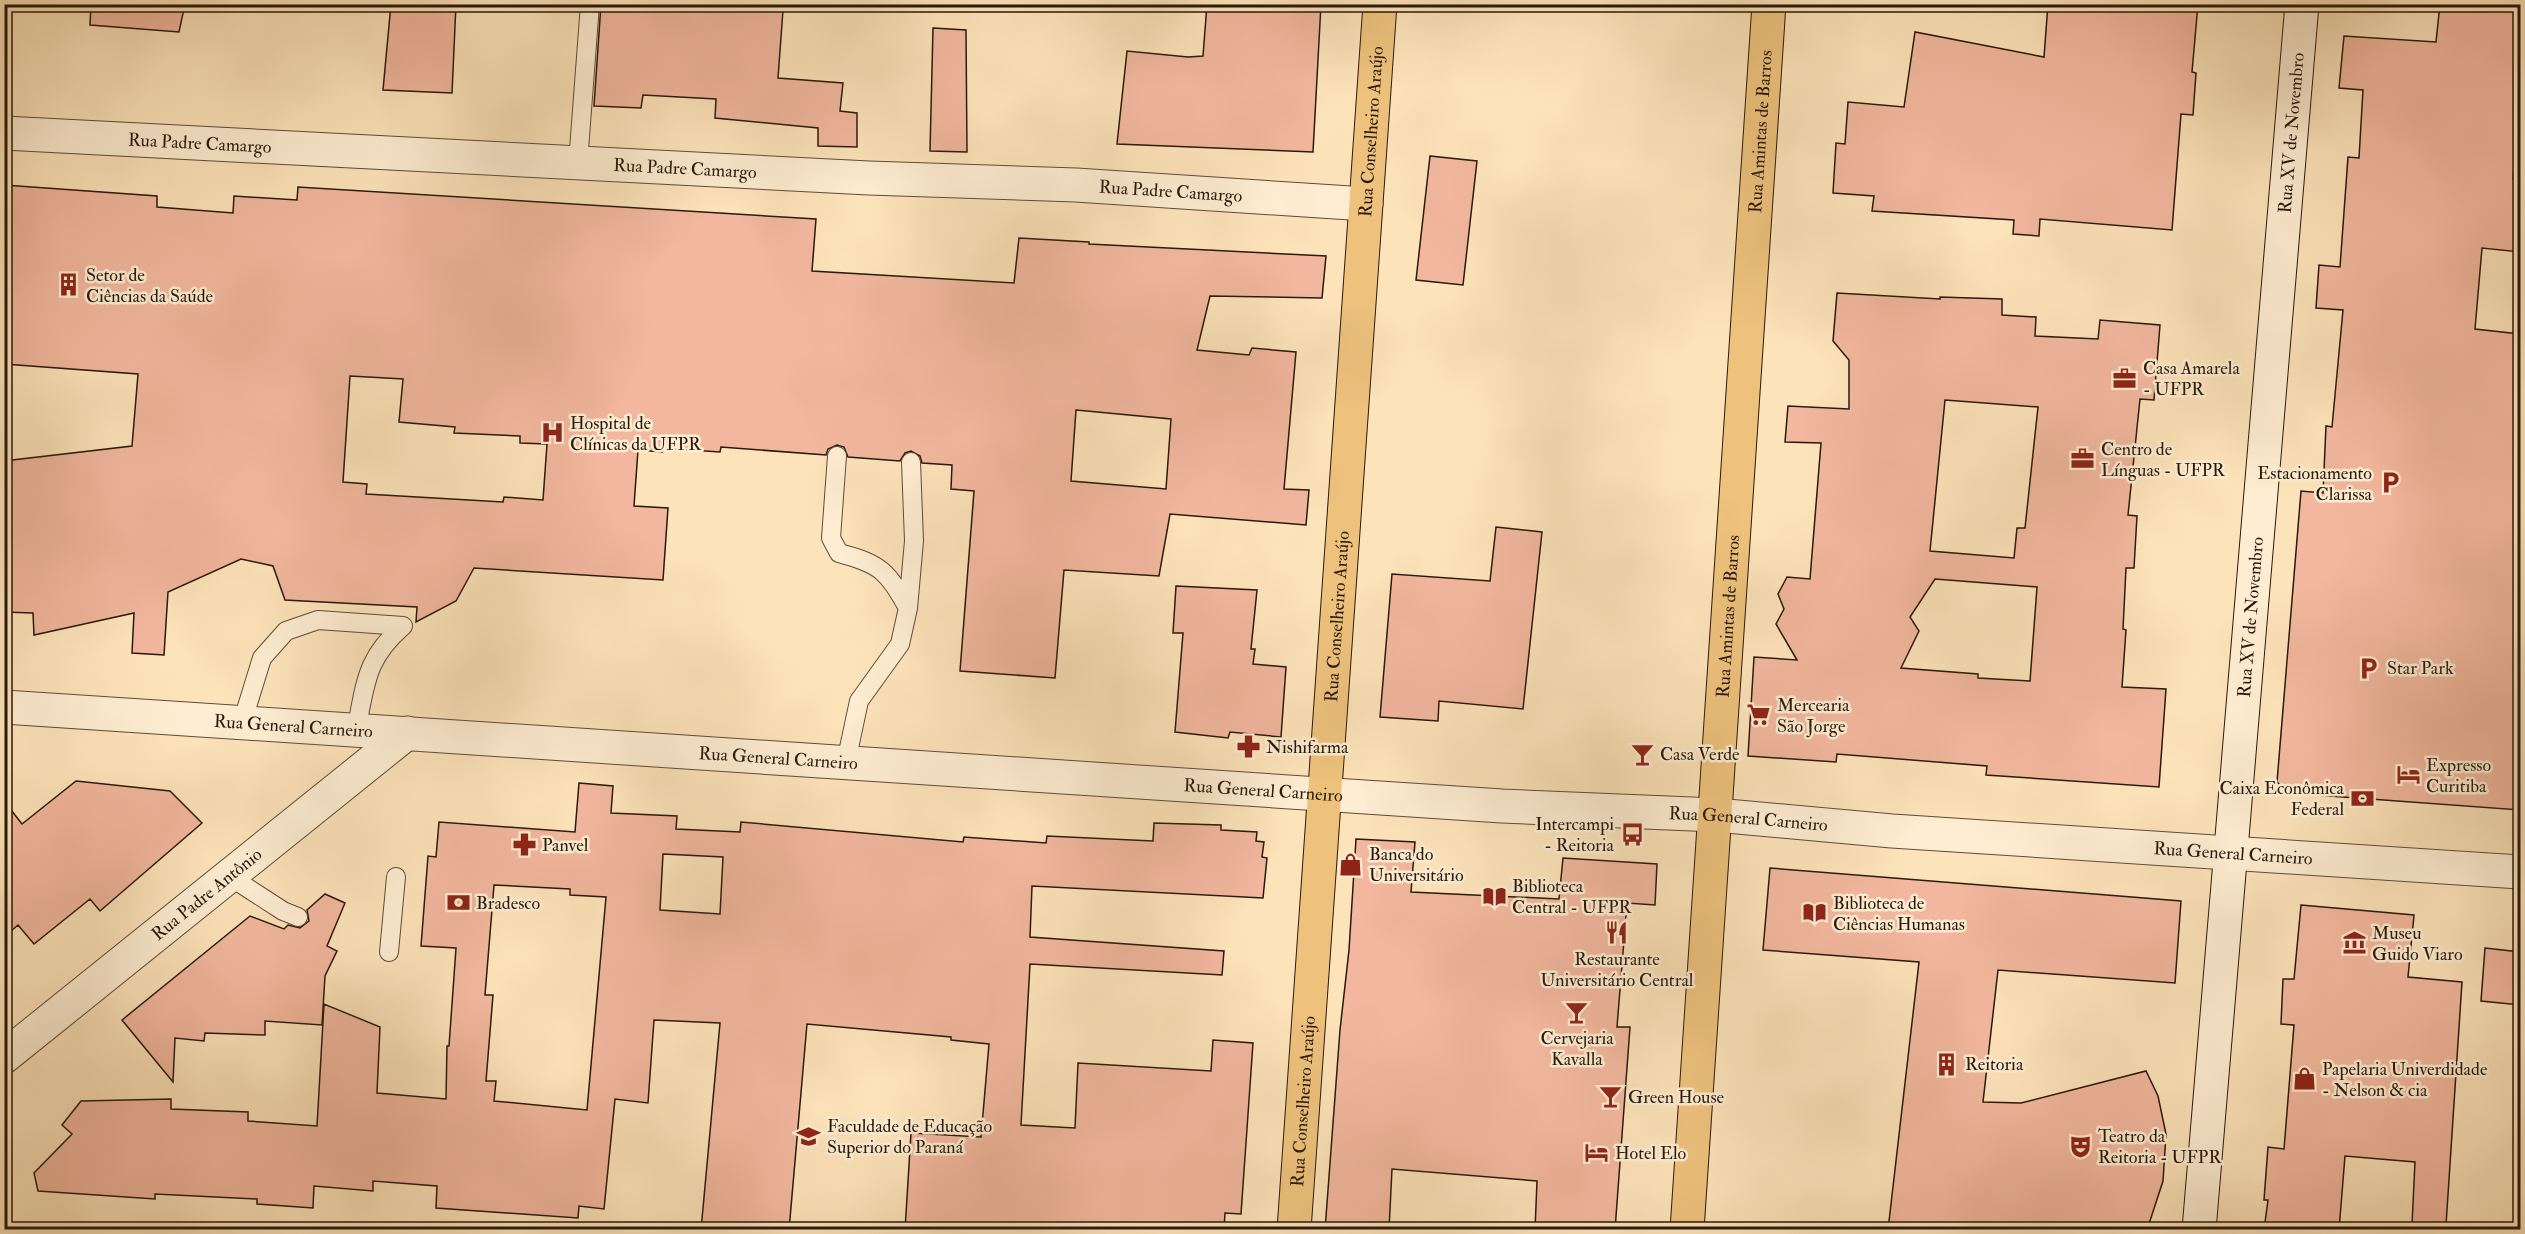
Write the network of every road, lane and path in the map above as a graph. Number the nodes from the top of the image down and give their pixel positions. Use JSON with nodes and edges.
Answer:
{"nodes":[{"id":1,"x":590,"y":4,"type":"edge"},
{"id":2,"x":1380,"y":4,"type":"edge"},
{"id":3,"x":1769,"y":4,"type":"edge"},
{"id":4,"x":2302,"y":4,"type":"edge"},
{"id":5,"x":4,"y":133,"type":"edge"},
{"id":6,"x":578,"y":162,"type":"junction"},
{"id":7,"x":1366,"y":204,"type":"junction"},
{"id":8,"x":837,"y":456,"type":"dead end"},
{"id":9,"x":911,"y":462,"type":"dead end"},
{"id":10,"x":908,"y":608,"type":"junction"},
{"id":11,"x":4,"y":707,"type":"edge"},
{"id":12,"x":242,"y":723,"type":"junction"},
{"id":13,"x":356,"y":730,"type":"junction"},
{"id":14,"x":407,"y":733,"type":"junction"},
{"id":15,"x":846,"y":762,"type":"junction"},
{"id":16,"x":1325,"y":794,"type":"junction"},
{"id":17,"x":1716,"y":815,"type":"junction"},
{"id":18,"x":2231,"y":854,"type":"junction"},
{"id":19,"x":2520,"y":873,"type":"edge"},
{"id":20,"x":230,"y":876,"type":"junction"},
{"id":21,"x":396,"y":877,"type":"dead end"},
{"id":22,"x":298,"y":917,"type":"dead end"},
{"id":23,"x":389,"y":952,"type":"dead end"},
{"id":24,"x":4,"y":1057,"type":"edge"},
{"id":25,"x":1294,"y":1230,"type":"edge"},
{"id":26,"x":1687,"y":1230,"type":"edge"},
{"id":27,"x":2199,"y":1230,"type":"edge"}],
"edges":[{"from":1,"to":6,"type":"lane"},
{"from":2,"to":7,"type":"main road","name":"Rua Conselheiro Araújo"},
{"from":3,"to":17,"type":"main road","name":"Rua Amintas de Barros"},
{"from":4,"to":18,"type":"street","name":"Rua XV de Novembro"},
{"from":5,"to":6,"type":"street","name":"Rua Padre Camargo"},
{"from":6,"to":7,"type":"street","name":"Rua Padre Camargo"},
{"from":7,"to":16,"type":"main road","name":"Rua Conselheiro Araújo"},
{"from":8,"to":10,"type":"lane"},
{"from":9,"to":10,"type":"lane"},
{"from":10,"to":15,"type":"lane"},
{"from":11,"to":12,"type":"street","name":"Rua General Carneiro"},
{"from":12,"to":13,"type":"street","name":"Rua General Carneiro"},
{"from":12,"to":13,"type":"lane"},
{"from":13,"to":14,"type":"street","name":"Rua General Carneiro"},
{"from":14,"to":15,"type":"street","name":"Rua General Carneiro"},
{"from":14,"to":20,"type":"street","name":"Rua Padre Antônio"},
{"from":15,"to":16,"type":"street","name":"Rua General Carneiro"},
{"from":16,"to":17,"type":"street","name":"Rua General Carneiro"},
{"from":16,"to":25,"type":"main road","name":"Rua Conselheiro Araújo"},
{"from":17,"to":18,"type":"street","name":"Rua General Carneiro"},
{"from":17,"to":26,"type":"main road","name":"Rua Amintas de Barros"},
{"from":18,"to":19,"type":"street","name":"Rua General Carneiro"},
{"from":18,"to":27,"type":"street","name":"Rua XV de Novembro"},
{"from":20,"to":22,"type":"lane"},
{"from":20,"to":24,"type":"street","name":"Rua Padre Antônio"},
{"from":21,"to":23,"type":"lane"}]}
